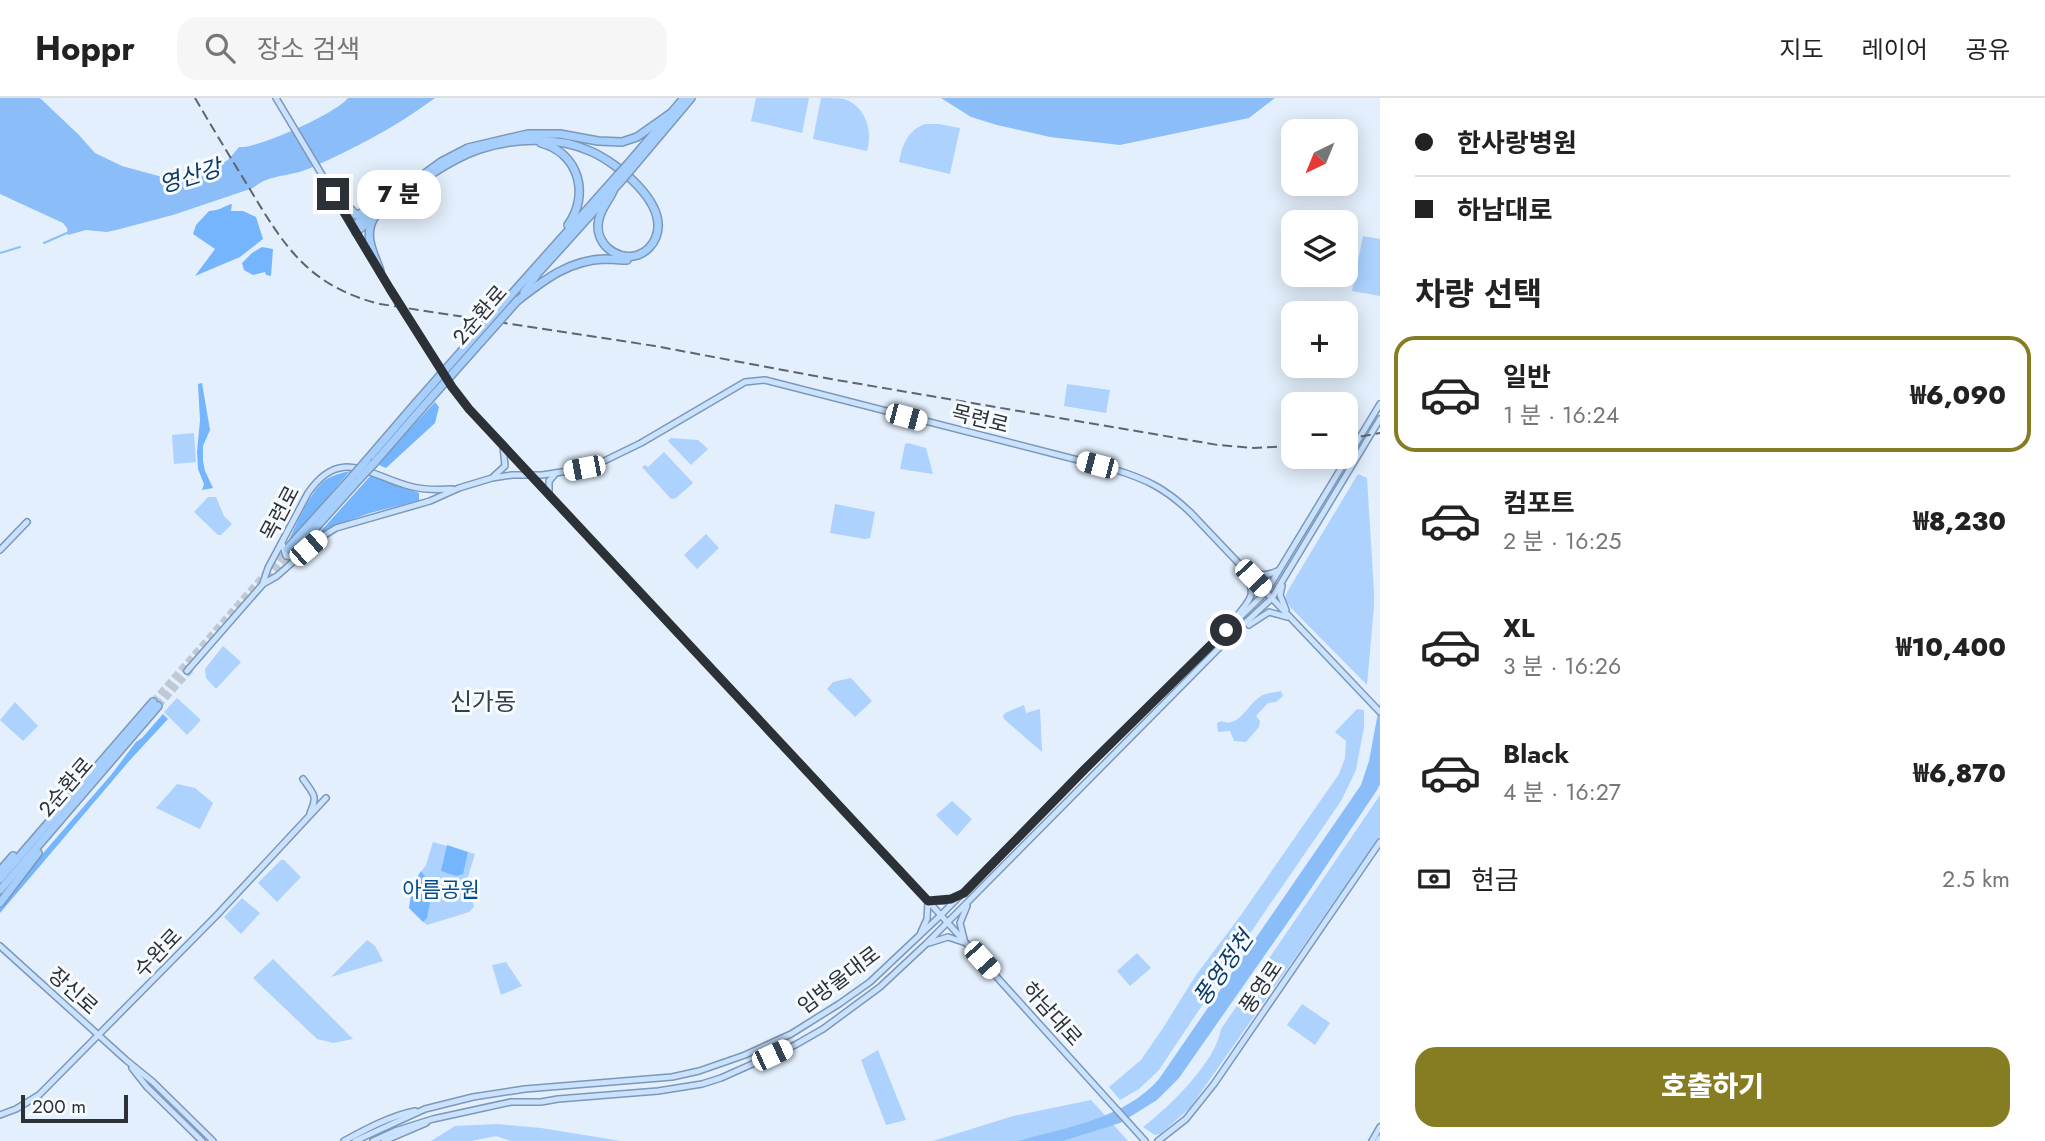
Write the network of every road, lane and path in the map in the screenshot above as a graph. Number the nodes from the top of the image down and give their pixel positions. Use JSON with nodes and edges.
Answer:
{"nodes":[{"id":1,"x":276,"y":98,"type":"edge"},
{"id":2,"x":684,"y":98,"type":"edge"},
{"id":3,"x":691,"y":98,"type":"edge"},
{"id":4,"x":653,"y":134,"type":"junction"},
{"id":5,"x":514,"y":137,"type":"junction"},
{"id":6,"x":523,"y":141,"type":"junction"},
{"id":7,"x":619,"y":179,"type":"junction"},
{"id":8,"x":330,"y":188,"type":"junction"},
{"id":9,"x":613,"y":191,"type":"junction"},
{"id":10,"x":381,"y":208,"type":"junction"},
{"id":11,"x":355,"y":229,"type":"junction"},
{"id":12,"x":551,"y":250,"type":"junction"},
{"id":13,"x":380,"y":271,"type":"junction"},
{"id":14,"x":514,"y":298,"type":"junction"},
{"id":15,"x":1380,"y":404,"type":"edge"},
{"id":16,"x":1380,"y":419,"type":"edge"},
{"id":17,"x":503,"y":446,"type":"junction"},
{"id":18,"x":556,"y":473,"type":"junction"},
{"id":19,"x":530,"y":474,"type":"junction"},
{"id":20,"x":492,"y":478,"type":"junction"},
{"id":21,"x":458,"y":488,"type":"junction"},
{"id":22,"x":549,"y":495,"type":"junction"},
{"id":23,"x":27,"y":522,"type":"dead end"},
{"id":24,"x":0,"y":550,"type":"edge"},
{"id":25,"x":290,"y":551,"type":"junction"},
{"id":26,"x":1239,"y":564,"type":"junction"},
{"id":27,"x":1280,"y":569,"type":"junction"},
{"id":28,"x":1286,"y":576,"type":"junction"},
{"id":29,"x":263,"y":584,"type":"junction"},
{"id":30,"x":1266,"y":592,"type":"junction"},
{"id":31,"x":1272,"y":598,"type":"junction"},
{"id":32,"x":1291,"y":618,"type":"junction"},
{"id":33,"x":1226,"y":630,"type":"junction"},
{"id":34,"x":1231,"y":636,"type":"junction"},
{"id":35,"x":187,"y":671,"type":"tunnel mouth"},
{"id":36,"x":1380,"y":712,"type":"edge"},
{"id":37,"x":115,"y":745,"type":"junction"},
{"id":38,"x":116,"y":755,"type":"junction"},
{"id":39,"x":303,"y":779,"type":"dead end"},
{"id":40,"x":326,"y":798,"type":"dead end"},
{"id":41,"x":309,"y":816,"type":"junction"},
{"id":42,"x":1380,"y":842,"type":"edge"},
{"id":43,"x":0,"y":871,"type":"edge"},
{"id":44,"x":0,"y":879,"type":"edge"},
{"id":45,"x":0,"y":890,"type":"edge"},
{"id":46,"x":964,"y":893,"type":"junction"},
{"id":47,"x":971,"y":900,"type":"junction"},
{"id":48,"x":928,"y":901,"type":"junction"},
{"id":49,"x":0,"y":903,"type":"edge"},
{"id":50,"x":940,"y":916,"type":"junction"},
{"id":51,"x":947,"y":923,"type":"junction"},
{"id":52,"x":919,"y":936,"type":"junction"},
{"id":53,"x":966,"y":943,"type":"junction"},
{"id":54,"x":926,"y":944,"type":"junction"},
{"id":55,"x":0,"y":946,"type":"edge"},
{"id":56,"x":98,"y":1034,"type":"junction"},
{"id":57,"x":125,"y":1060,"type":"junction"},
{"id":58,"x":425,"y":1109,"type":"junction"},
{"id":59,"x":0,"y":1115,"type":"edge"},
{"id":60,"x":433,"y":1119,"type":"junction"},
{"id":61,"x":1380,"y":1127,"type":"edge"},
{"id":62,"x":202,"y":1141,"type":"edge"},
{"id":63,"x":213,"y":1141,"type":"edge"},
{"id":64,"x":344,"y":1141,"type":"edge"},
{"id":65,"x":355,"y":1141,"type":"edge"},
{"id":66,"x":373,"y":1141,"type":"edge"},
{"id":67,"x":384,"y":1141,"type":"edge"},
{"id":68,"x":1145,"y":1141,"type":"edge"},
{"id":69,"x":1158,"y":1141,"type":"edge"},
{"id":70,"x":1372,"y":1141,"type":"edge"}],
"edges":[{"from":1,"to":8,"type":"main road","name":"하남대로"},
{"from":2,"to":4,"type":"highway"},
{"from":3,"to":4,"type":"highway","name":"2순환로"},
{"from":4,"to":5,"type":"highway"},
{"from":4,"to":7,"type":"highway","name":"2순환로","bridge":true},
{"from":5,"to":10,"type":"highway"},
{"from":5,"to":14,"type":"highway"},
{"from":6,"to":9,"type":"highway"},
{"from":6,"to":10,"type":"highway"},
{"from":6,"to":12,"type":"highway"},
{"from":7,"to":9,"type":"highway","name":"2순환로"},
{"from":7,"to":12,"type":"highway","name":"2순환로"},
{"from":8,"to":10,"type":"highway"},
{"from":8,"to":11,"type":"main road","name":"하남대로"},
{"from":9,"to":14,"type":"highway","name":"2순환로"},
{"from":10,"to":11,"type":"highway"},
{"from":10,"to":13,"type":"highway"},
{"from":11,"to":13,"type":"main road","name":"하남대로"},
{"from":12,"to":14,"type":"highway","name":"2순환로"},
{"from":13,"to":17,"type":"main road","name":"하남대로","bridge":true},
{"from":14,"to":25,"type":"highway","name":"2순환로","bridge":true},
{"from":15,"to":27,"type":"main road","name":"임방울대로"},
{"from":16,"to":28,"type":"main road","name":"임방울대로"},
{"from":17,"to":19,"type":"main road","name":"하남대로"},
{"from":17,"to":20,"type":"main road"},
{"from":18,"to":19,"type":"main road","name":"목련로"},
{"from":18,"to":22,"type":"main road"},
{"from":18,"to":26,"type":"main road","name":"목련로"},
{"from":19,"to":20,"type":"main road","name":"목련로"},
{"from":19,"to":22,"type":"main road","name":"하남대로"},
{"from":20,"to":21,"type":"main road","name":"목련로"},
{"from":21,"to":25,"type":"main road","name":"목련로"},
{"from":21,"to":25,"type":"main road","name":"목련로"},
{"from":22,"to":48,"type":"main road","name":"하남대로"},
{"from":23,"to":24,"type":"main road"},
{"from":25,"to":29,"type":"main road","name":"목련로"},
{"from":25,"to":29,"type":"main road","name":"목련로"},
{"from":26,"to":27,"type":"main road"},
{"from":26,"to":30,"type":"main road","name":"목련로"},
{"from":26,"to":33,"type":"main road"},
{"from":27,"to":30,"type":"main road","name":"임방울대로"},
{"from":28,"to":31,"type":"main road","name":"임방울대로"},
{"from":28,"to":32,"type":"main road"},
{"from":29,"to":35,"type":"main road","name":"목련로"},
{"from":30,"to":31,"type":"main road","name":"목련로"},
{"from":30,"to":33,"type":"main road","name":"임방울대로"},
{"from":31,"to":32,"type":"main road","name":"목련로"},
{"from":31,"to":34,"type":"main road","name":"임방울대로"},
{"from":32,"to":34,"type":"main road"},
{"from":32,"to":36,"type":"main road","name":"목련로"},
{"from":33,"to":34,"type":"main road"},
{"from":33,"to":46,"type":"main road","name":"임방울대로"},
{"from":34,"to":47,"type":"main road","name":"임방울대로"},
{"from":37,"to":38,"type":"highway","name":"2순환로"},
{"from":37,"to":43,"type":"highway"},
{"from":37,"to":44,"type":"highway","name":"2순환로"},
{"from":38,"to":45,"type":"highway","name":"2순환로"},
{"from":38,"to":49,"type":"highway"},
{"from":39,"to":41,"type":"main road"},
{"from":40,"to":41,"type":"main road","name":"수완로"},
{"from":41,"to":56,"type":"main road","name":"수완로"},
{"from":42,"to":69,"type":"main road","name":"풍영로"},
{"from":46,"to":48,"type":"main road"},
{"from":46,"to":50,"type":"main road","name":"임방울대로"},
{"from":47,"to":51,"type":"main road","name":"임방울대로"},
{"from":47,"to":53,"type":"main road"},
{"from":48,"to":50,"type":"main road","name":"하남대로"},
{"from":48,"to":52,"type":"main road"},
{"from":50,"to":51,"type":"main road","name":"하남대로"},
{"from":50,"to":52,"type":"main road","name":"임방울대로"},
{"from":51,"to":53,"type":"main road","name":"하남대로"},
{"from":51,"to":54,"type":"main road","name":"임방울대로"},
{"from":52,"to":58,"type":"main road","name":"임방울대로"},
{"from":53,"to":54,"type":"main road"},
{"from":53,"to":68,"type":"main road","name":"하남대로"},
{"from":54,"to":60,"type":"main road","name":"임방울대로"},
{"from":55,"to":56,"type":"main road","name":"장신로"},
{"from":56,"to":57,"type":"main road","name":"장신로"},
{"from":56,"to":59,"type":"main road","name":"수완로"},
{"from":57,"to":62,"type":"main road","name":"장신로"},
{"from":57,"to":63,"type":"main road","name":"장신로"},
{"from":58,"to":64,"type":"main road"},
{"from":58,"to":65,"type":"main road","name":"임방울대로"},
{"from":60,"to":66,"type":"main road","name":"임방울대로"},
{"from":60,"to":67,"type":"main road"},
{"from":61,"to":70,"type":"main road"}]}
